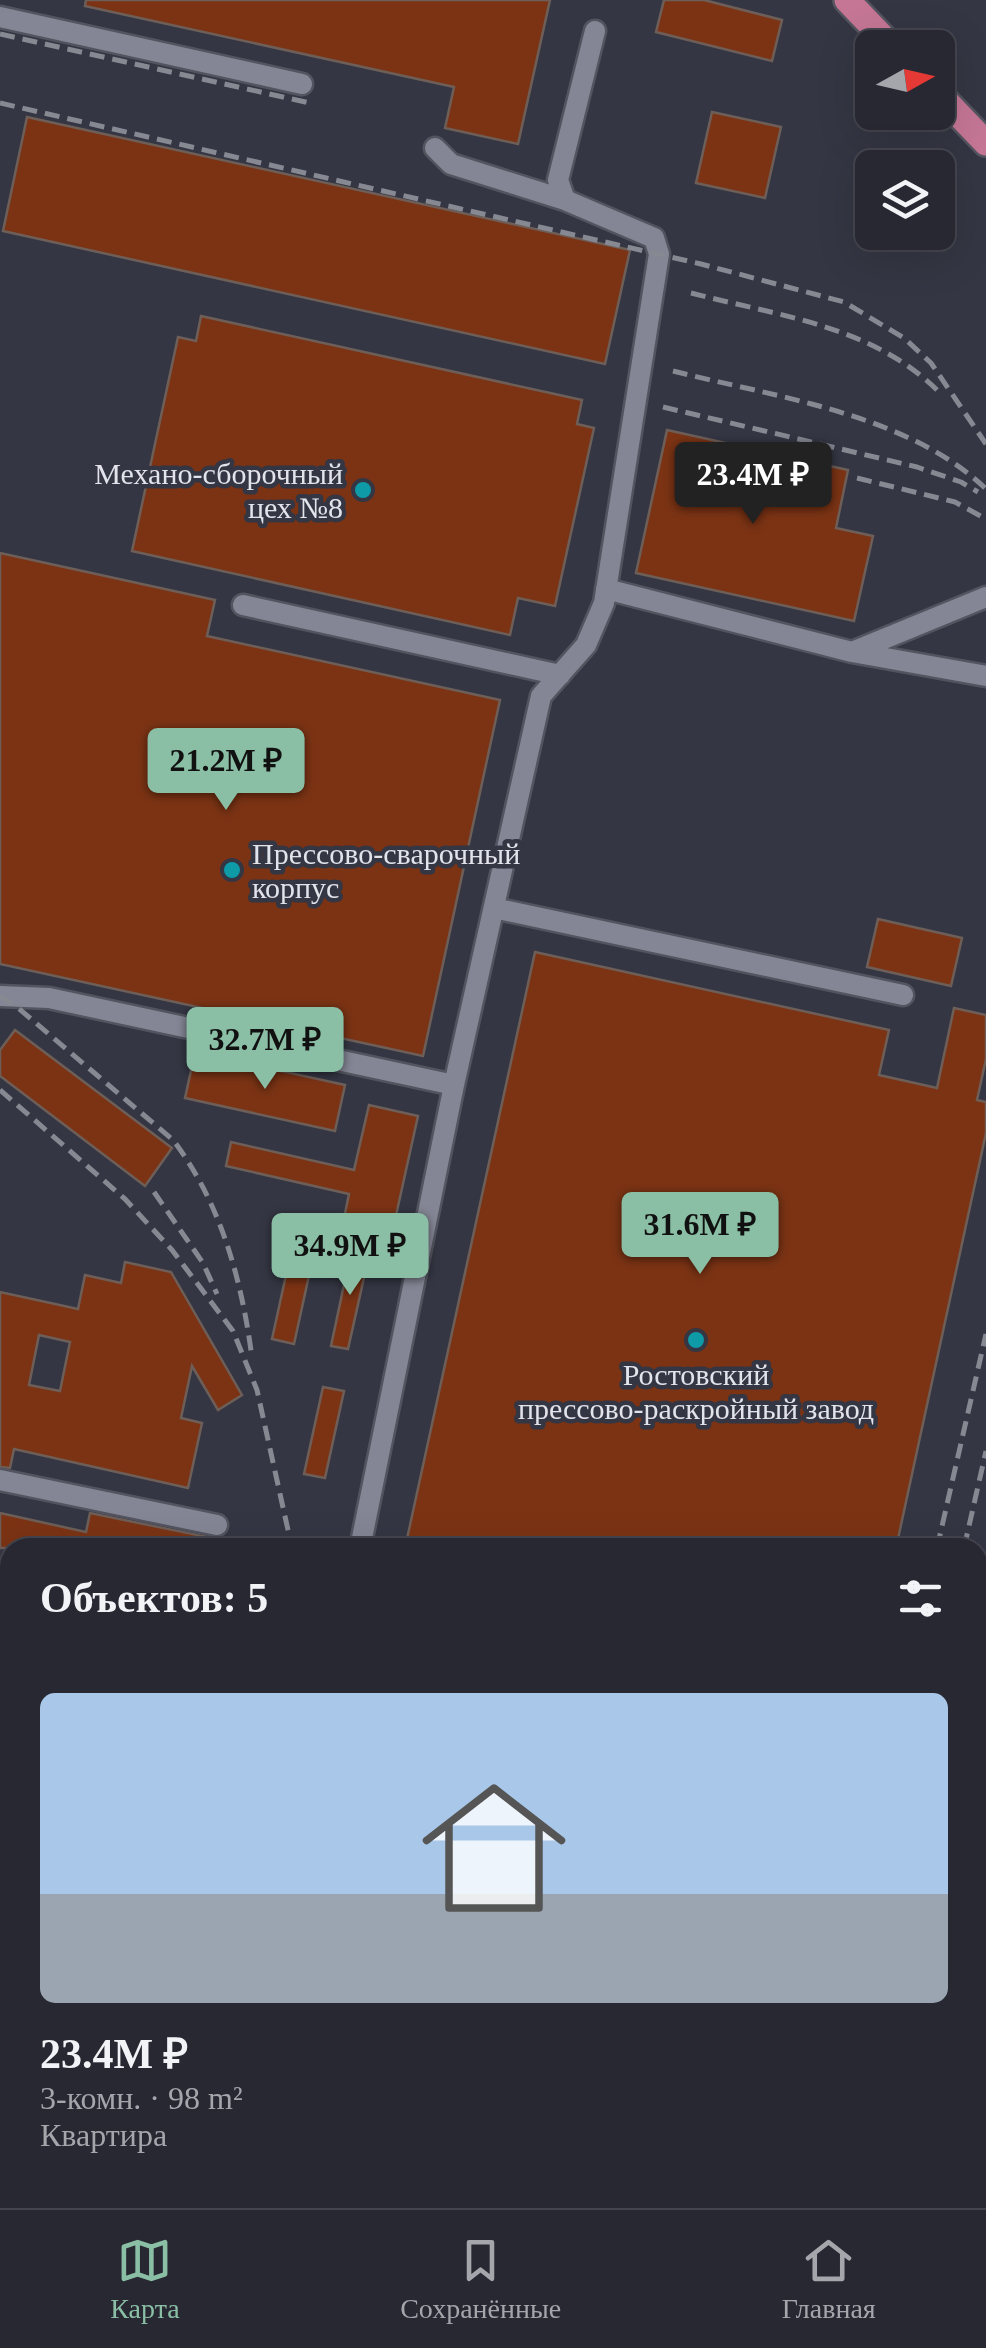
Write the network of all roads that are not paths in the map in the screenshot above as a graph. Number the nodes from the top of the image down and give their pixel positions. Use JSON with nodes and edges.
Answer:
{"nodes":[{"id":1,"x":847,"y":0,"type":"edge"},
{"id":2,"x":0,"y":17,"type":"edge"},
{"id":3,"x":876,"y":30,"type":"edge"},
{"id":4,"x":595,"y":31,"type":"dead end"},
{"id":5,"x":302,"y":84,"type":"dead end"},
{"id":6,"x":955,"y":111,"type":"edge"},
{"id":7,"x":986,"y":143,"type":"edge"},
{"id":8,"x":435,"y":148,"type":"dead end"},
{"id":9,"x":565,"y":200,"type":"junction"},
{"id":10,"x":606,"y":589,"type":"junction"},
{"id":11,"x":986,"y":596,"type":"edge"},
{"id":12,"x":243,"y":605,"type":"dead end"},
{"id":13,"x":852,"y":652,"type":"junction"},
{"id":14,"x":560,"y":675,"type":"junction"},
{"id":15,"x":986,"y":676,"type":"edge"},
{"id":16,"x":494,"y":908,"type":"junction"},
{"id":17,"x":903,"y":995,"type":"dead end"},
{"id":18,"x":0,"y":996,"type":"edge"},
{"id":19,"x":454,"y":1084,"type":"junction"},
{"id":20,"x":0,"y":1480,"type":"edge"},
{"id":21,"x":216,"y":1525,"type":"dead end"},
{"id":22,"x":362,"y":1538,"type":"edge"}],
"edges":[{"from":1,"to":3,"type":"main road"},
{"from":2,"to":5,"type":"lane"},
{"from":4,"to":9,"type":"lane"},
{"from":6,"to":7,"type":"main road"},
{"from":8,"to":9,"type":"lane"},
{"from":9,"to":10,"type":"lane"},
{"from":10,"to":13,"type":"lane"},
{"from":10,"to":14,"type":"lane"},
{"from":11,"to":13,"type":"lane"},
{"from":12,"to":14,"type":"lane"},
{"from":13,"to":15,"type":"lane"},
{"from":14,"to":16,"type":"lane"},
{"from":16,"to":17,"type":"lane"},
{"from":16,"to":19,"type":"lane"},
{"from":18,"to":19,"type":"lane"},
{"from":19,"to":22,"type":"lane"},
{"from":20,"to":21,"type":"lane"}]}
